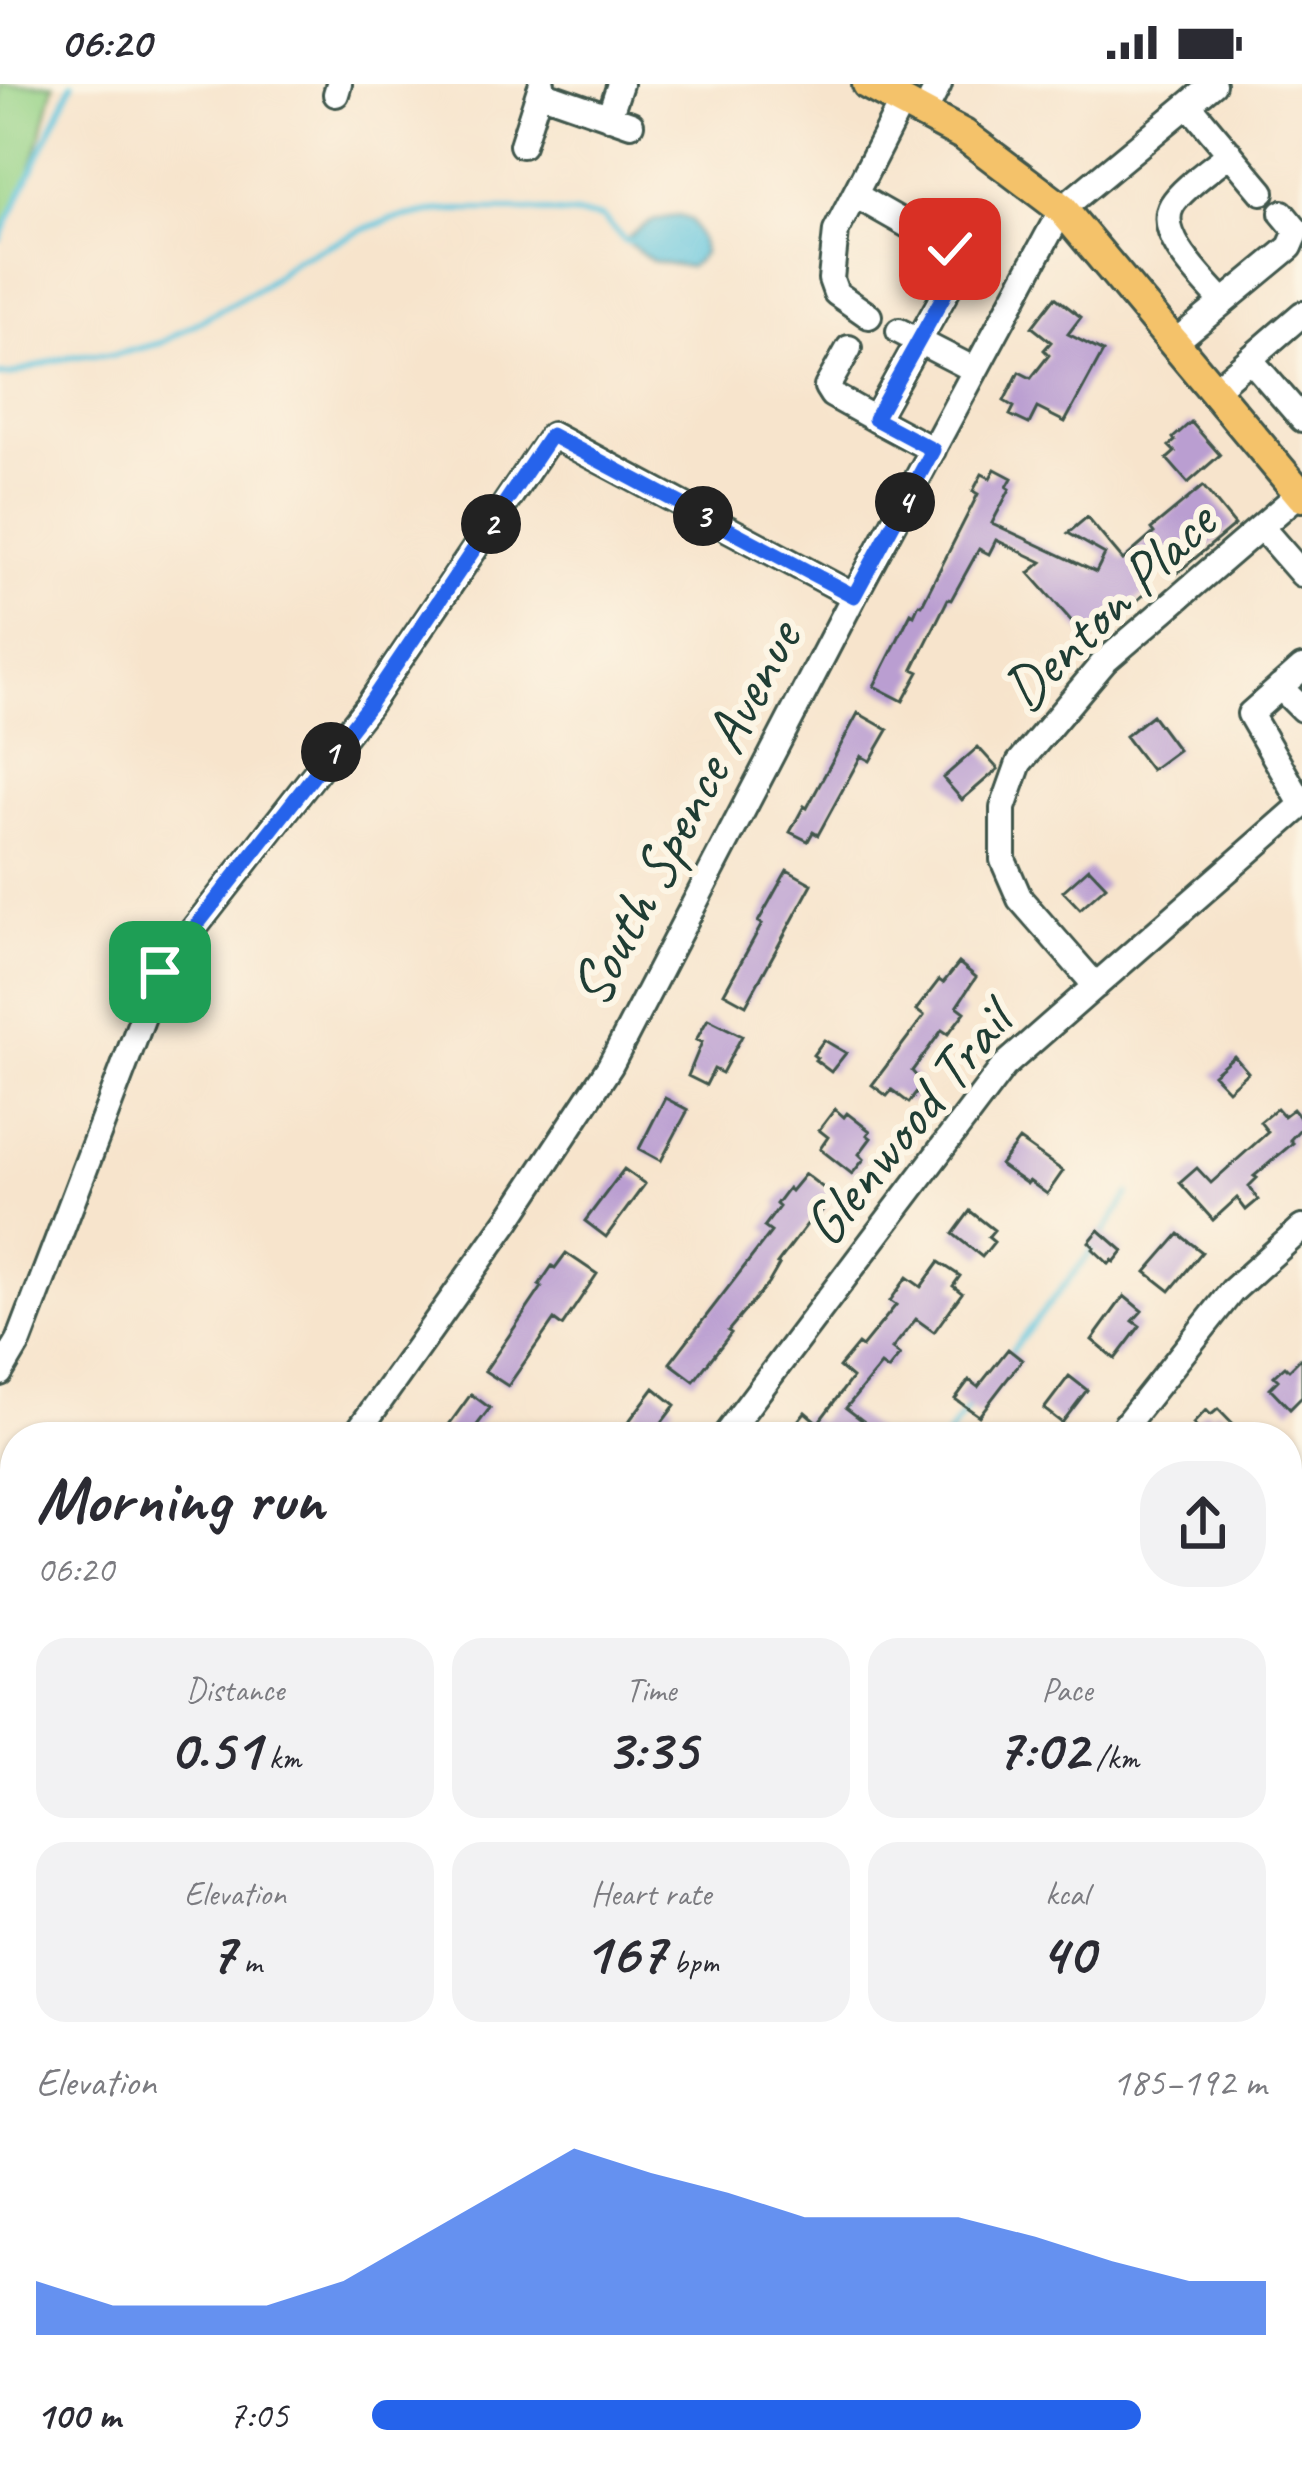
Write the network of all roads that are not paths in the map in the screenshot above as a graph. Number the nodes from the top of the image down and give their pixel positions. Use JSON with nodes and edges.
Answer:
{"nodes":[{"id":1,"x":620,"y":84,"type":"edge"},
{"id":2,"x":868,"y":84,"type":"edge"},
{"id":3,"x":939,"y":84,"type":"edge"},
{"id":4,"x":1213,"y":84,"type":"edge"},
{"id":5,"x":541,"y":88,"type":"edge"},
{"id":6,"x":1189,"y":105,"type":"junction"},
{"id":7,"x":913,"y":108,"type":"junction"},
{"id":8,"x":522,"y":145,"type":"dead end"},
{"id":9,"x":1230,"y":153,"type":"junction"},
{"id":10,"x":1262,"y":192,"type":"dead end"},
{"id":11,"x":855,"y":195,"type":"junction"},
{"id":12,"x":1062,"y":209,"type":"junction"},
{"id":13,"x":1282,"y":213,"type":"dead end"},
{"id":14,"x":1223,"y":302,"type":"junction"},
{"id":15,"x":869,"y":316,"type":"dead end"},
{"id":16,"x":1297,"y":328,"type":"edge"},
{"id":17,"x":908,"y":336,"type":"junction"},
{"id":18,"x":1174,"y":343,"type":"junction"},
{"id":19,"x":849,"y":348,"type":"dead end"},
{"id":20,"x":1250,"y":359,"type":"junction"},
{"id":21,"x":975,"y":370,"type":"junction"},
{"id":22,"x":1214,"y":390,"type":"junction"},
{"id":23,"x":875,"y":419,"type":"junction"},
{"id":24,"x":1302,"y":419,"type":"edge"},
{"id":25,"x":933,"y":450,"type":"junction"},
{"id":26,"x":1298,"y":483,"type":"edge"},
{"id":27,"x":1261,"y":527,"type":"junction"},
{"id":28,"x":1298,"y":560,"type":"edge"},
{"id":29,"x":854,"y":596,"type":"junction"},
{"id":30,"x":1302,"y":668,"type":"edge"},
{"id":31,"x":1280,"y":687,"type":"junction"},
{"id":32,"x":1302,"y":709,"type":"edge"},
{"id":33,"x":1299,"y":790,"type":"edge"},
{"id":34,"x":1096,"y":986,"type":"junction"},
{"id":35,"x":1300,"y":1234,"type":"edge"},
{"id":36,"x":0,"y":1372,"type":"edge"},
{"id":37,"x":365,"y":1422,"type":"edge"},
{"id":38,"x":735,"y":1422,"type":"edge"},
{"id":39,"x":1128,"y":1422,"type":"edge"}],
"edges":[{"from":1,"to":5,"type":"street"},
{"from":2,"to":7,"type":"main road"},
{"from":3,"to":7,"type":"street"},
{"from":4,"to":6,"type":"street"},
{"from":5,"to":8,"type":"street"},
{"from":6,"to":9,"type":"street"},
{"from":6,"to":12,"type":"street"},
{"from":7,"to":11,"type":"street"},
{"from":7,"to":12,"type":"main road"},
{"from":9,"to":10,"type":"street"},
{"from":9,"to":14,"type":"street"},
{"from":11,"to":15,"type":"street"},
{"from":11,"to":17,"type":"street"},
{"from":12,"to":18,"type":"main road"},
{"from":12,"to":21,"type":"street","name":"South Spence Avenue"},
{"from":13,"to":14,"type":"street"},
{"from":14,"to":18,"type":"street"},
{"from":16,"to":20,"type":"street"},
{"from":17,"to":21,"type":"street"},
{"from":17,"to":23,"type":"street"},
{"from":18,"to":22,"type":"main road"},
{"from":19,"to":23,"type":"street"},
{"from":20,"to":22,"type":"street"},
{"from":20,"to":24,"type":"street"},
{"from":21,"to":25,"type":"street","name":"South Spence Avenue"},
{"from":22,"to":26,"type":"main road"},
{"from":23,"to":25,"type":"street"},
{"from":25,"to":29,"type":"street","name":"South Spence Avenue"},
{"from":26,"to":27,"type":"street","name":"Denton Place"},
{"from":27,"to":28,"type":"street"},
{"from":27,"to":34,"type":"street","name":"Denton Place"},
{"from":29,"to":36,"type":"street"},
{"from":29,"to":37,"type":"street","name":"South Spence Avenue"},
{"from":30,"to":31,"type":"street"},
{"from":31,"to":32,"type":"street"},
{"from":31,"to":33,"type":"street"},
{"from":33,"to":34,"type":"street","name":"Glenwood Trail"},
{"from":34,"to":38,"type":"street","name":"Glenwood Trail"},
{"from":35,"to":39,"type":"street"}]}
